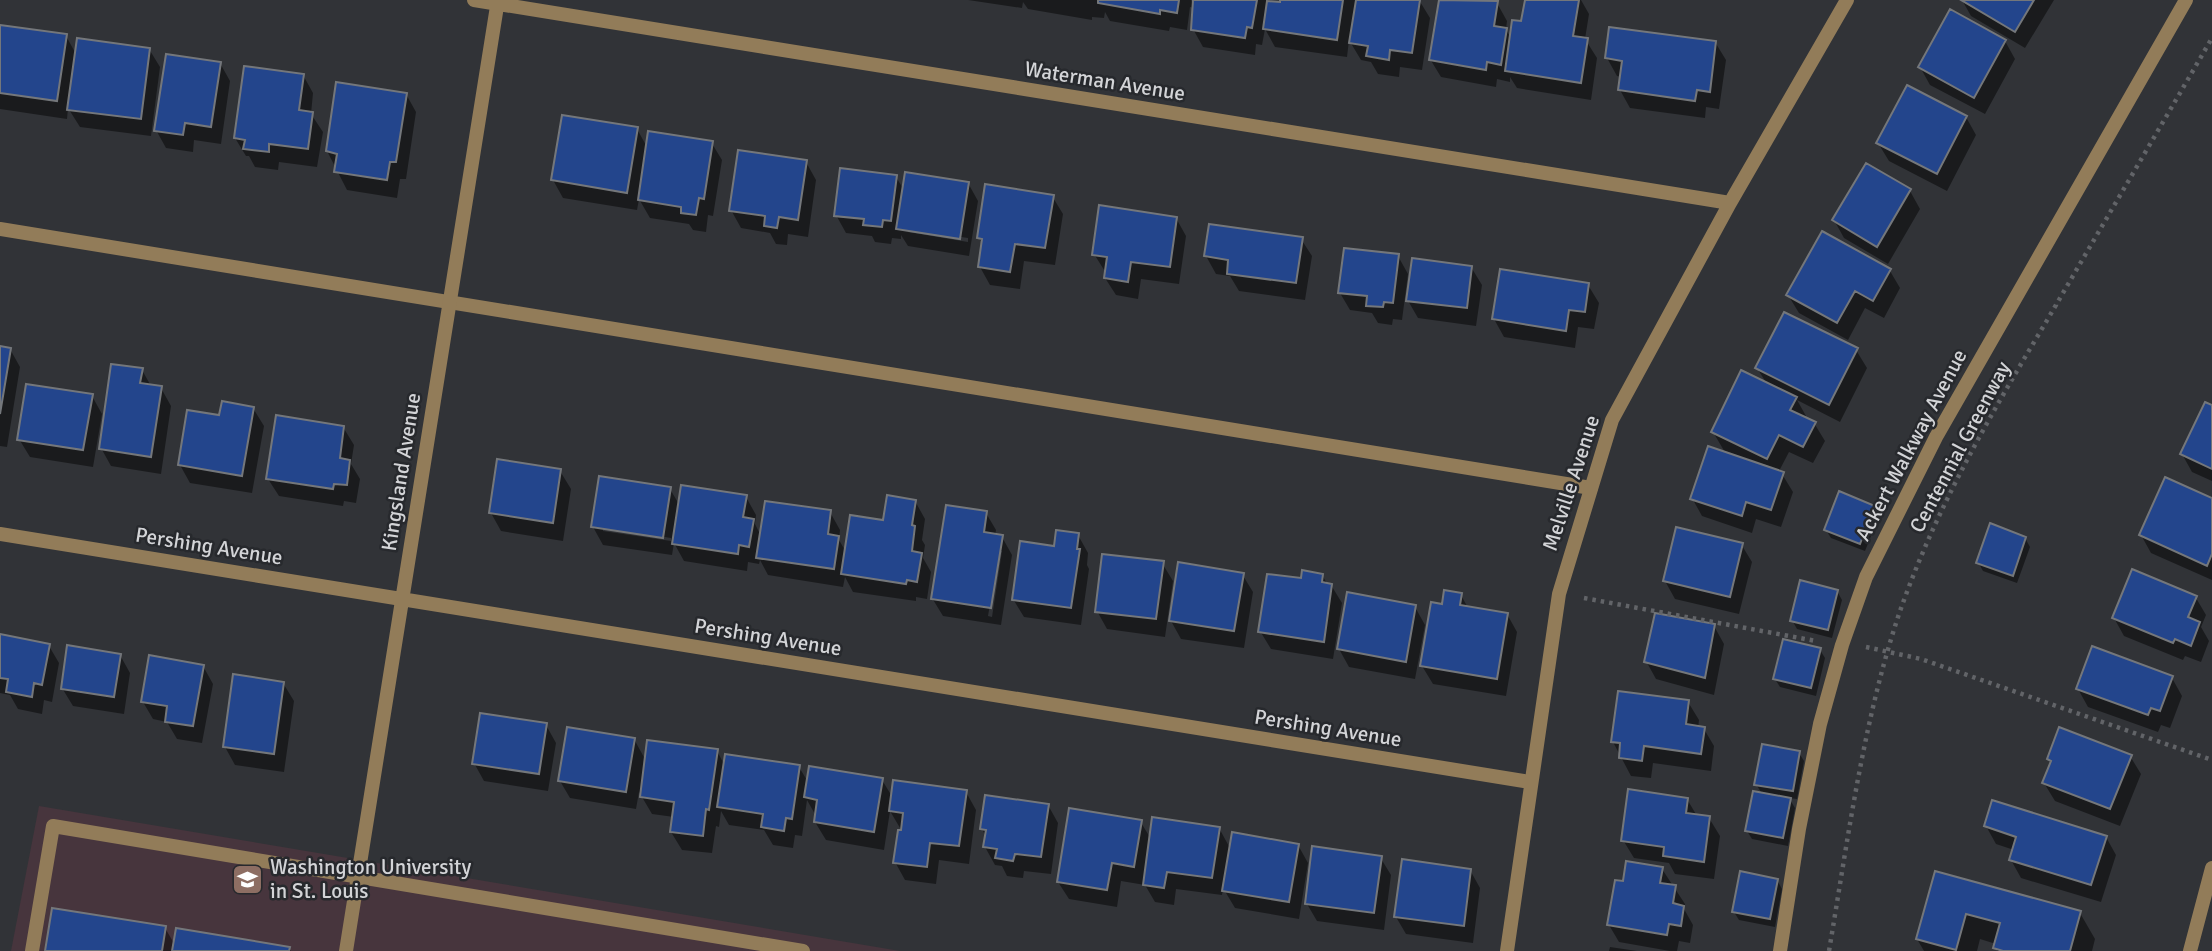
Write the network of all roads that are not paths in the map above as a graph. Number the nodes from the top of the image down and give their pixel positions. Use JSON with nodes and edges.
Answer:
{"nodes":[{"id":1,"x":474,"y":0,"type":"edge"},
{"id":2,"x":1847,"y":0,"type":"edge"},
{"id":3,"x":2186,"y":0,"type":"edge"},
{"id":4,"x":498,"y":2,"type":"edge"},
{"id":5,"x":1730,"y":203,"type":"junction"},
{"id":6,"x":0,"y":229,"type":"edge"},
{"id":7,"x":449,"y":302,"type":"junction"},
{"id":8,"x":1591,"y":488,"type":"junction"},
{"id":9,"x":0,"y":534,"type":"edge"},
{"id":10,"x":403,"y":599,"type":"junction"},
{"id":11,"x":1530,"y":782,"type":"junction"},
{"id":12,"x":2212,"y":868,"type":"edge"},
{"id":13,"x":358,"y":877,"type":"junction"},
{"id":14,"x":32,"y":951,"type":"edge"},
{"id":15,"x":346,"y":951,"type":"edge"},
{"id":16,"x":803,"y":951,"type":"edge"},
{"id":17,"x":1507,"y":951,"type":"edge"},
{"id":18,"x":1780,"y":951,"type":"edge"},
{"id":19,"x":2190,"y":951,"type":"edge"}],
"edges":[{"from":1,"to":4,"type":"street","name":"Waterman Avenue"},
{"from":2,"to":5,"type":"street","name":"Melville Avenue"},
{"from":3,"to":18,"type":"street","name":"Ackert Walkway Avenue"},
{"from":4,"to":5,"type":"street","name":"Waterman Avenue"},
{"from":4,"to":7,"type":"street","name":"Kingsland Avenue"},
{"from":5,"to":8,"type":"street","name":"Melville Avenue"},
{"from":6,"to":7,"type":"street"},
{"from":7,"to":8,"type":"street"},
{"from":7,"to":10,"type":"street","name":"Kingsland Avenue"},
{"from":8,"to":11,"type":"street","name":"Melville Avenue"},
{"from":9,"to":10,"type":"street","name":"Pershing Avenue"},
{"from":10,"to":11,"type":"street","name":"Pershing Avenue"},
{"from":10,"to":13,"type":"street","name":"Kingsland Avenue"},
{"from":11,"to":17,"type":"street","name":"Melville Avenue"},
{"from":12,"to":19,"type":"street"},
{"from":13,"to":14,"type":"street"},
{"from":13,"to":15,"type":"street","name":"Kingsland Avenue"},
{"from":13,"to":16,"type":"street"}]}
